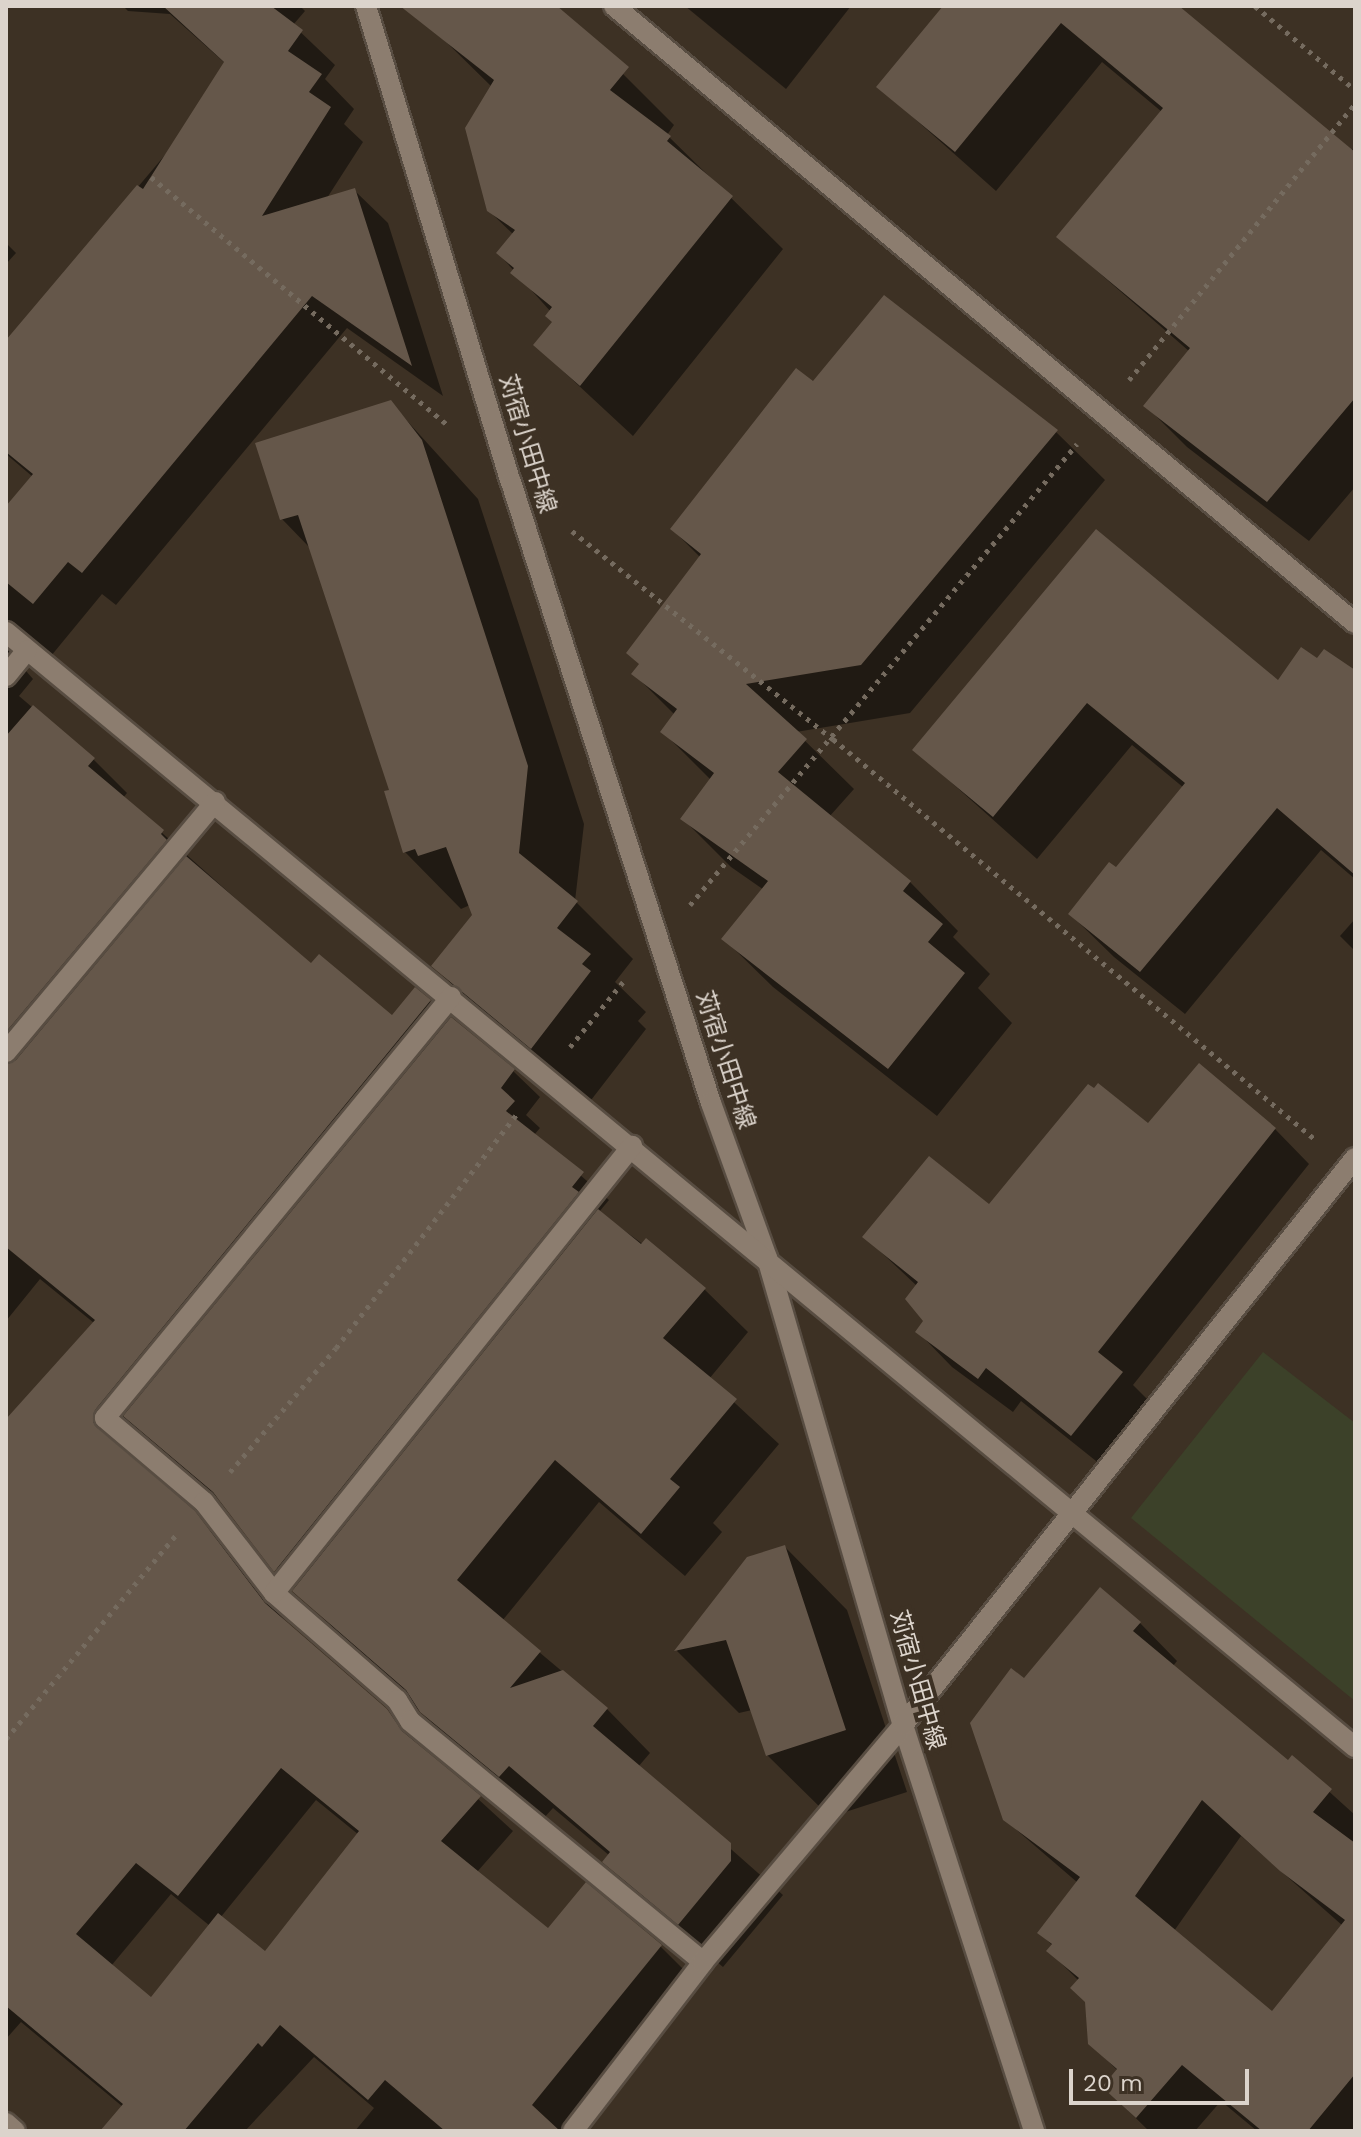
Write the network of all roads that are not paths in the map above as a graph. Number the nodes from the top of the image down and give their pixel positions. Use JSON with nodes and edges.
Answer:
{"nodes":[{"id":1,"x":366,"y":6,"type":"edge"},
{"id":2,"x":614,"y":6,"type":"edge"},
{"id":3,"x":1355,"y":623,"type":"edge"},
{"id":4,"x":6,"y":632,"type":"edge"},
{"id":5,"x":27,"y":650,"type":"junction"},
{"id":6,"x":6,"y":676,"type":"edge"},
{"id":7,"x":215,"y":802,"type":"junction"},
{"id":8,"x":451,"y":997,"type":"junction"},
{"id":9,"x":6,"y":1052,"type":"edge"},
{"id":10,"x":632,"y":1146,"type":"junction"},
{"id":11,"x":1352,"y":1162,"type":"edge"},
{"id":12,"x":767,"y":1258,"type":"junction"},
{"id":13,"x":1070,"y":1514,"type":"junction"},
{"id":14,"x":274,"y":1593,"type":"junction"},
{"id":15,"x":903,"y":1725,"type":"junction"},
{"id":16,"x":1355,"y":1747,"type":"edge"},
{"id":17,"x":703,"y":1962,"type":"junction"},
{"id":18,"x":6,"y":2123,"type":"edge"},
{"id":19,"x":15,"y":2131,"type":"edge"},
{"id":20,"x":573,"y":2131,"type":"edge"},
{"id":21,"x":1034,"y":2131,"type":"edge"}],
"edges":[{"from":1,"to":12,"type":"street","name":"苅宿小田中線"},
{"from":2,"to":3,"type":"street"},
{"from":4,"to":5,"type":"street"},
{"from":5,"to":6,"type":"street"},
{"from":5,"to":7,"type":"street"},
{"from":7,"to":8,"type":"street"},
{"from":7,"to":9,"type":"street"},
{"from":8,"to":10,"type":"street"},
{"from":8,"to":14,"type":"street"},
{"from":10,"to":12,"type":"street"},
{"from":10,"to":14,"type":"street"},
{"from":11,"to":13,"type":"street"},
{"from":12,"to":13,"type":"street"},
{"from":12,"to":15,"type":"street","name":"苅宿小田中線"},
{"from":13,"to":15,"type":"street"},
{"from":13,"to":16,"type":"street"},
{"from":14,"to":17,"type":"street"},
{"from":15,"to":17,"type":"street"},
{"from":15,"to":21,"type":"street","name":"苅宿小田中線"},
{"from":17,"to":20,"type":"street"},
{"from":18,"to":19,"type":"street"}]}
